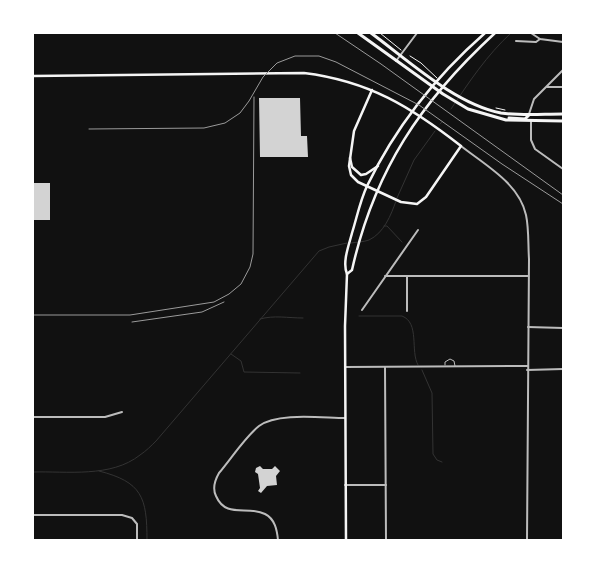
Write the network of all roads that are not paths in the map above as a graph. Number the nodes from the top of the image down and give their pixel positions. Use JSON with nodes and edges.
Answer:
{"nodes":[{"id":1,"x":358,"y":33,"type":"edge"},
{"id":2,"x":371,"y":33,"type":"edge"},
{"id":3,"x":417,"y":33,"type":"edge"},
{"id":4,"x":485,"y":33,"type":"edge"},
{"id":5,"x":495,"y":33,"type":"edge"},
{"id":6,"x":531,"y":33,"type":"edge"},
{"id":7,"x":540,"y":39,"type":"junction"},
{"id":8,"x":516,"y":41,"type":"dead end"},
{"id":9,"x":563,"y":42,"type":"edge"},
{"id":10,"x":400,"y":55,"type":"junction"},
{"id":11,"x":396,"y":61,"type":"junction"},
{"id":12,"x":563,"y":70,"type":"edge"},
{"id":13,"x":33,"y":76,"type":"edge"},
{"id":14,"x":546,"y":87,"type":"junction"},
{"id":15,"x":563,"y":87,"type":"edge"},
{"id":16,"x":372,"y":90,"type":"junction"},
{"id":17,"x":468,"y":109,"type":"junction"},
{"id":18,"x":563,"y":114,"type":"edge"},
{"id":19,"x":529,"y":115,"type":"junction"},
{"id":20,"x":531,"y":122,"type":"junction"},
{"id":21,"x":563,"y":122,"type":"edge"},
{"id":22,"x":461,"y":146,"type":"junction"},
{"id":23,"x":350,"y":157,"type":"junction"},
{"id":24,"x":378,"y":166,"type":"junction"},
{"id":25,"x":563,"y":170,"type":"edge"},
{"id":26,"x":367,"y":186,"type":"junction"},
{"id":27,"x":376,"y":190,"type":"junction"},
{"id":28,"x":418,"y":230,"type":"dead end"},
{"id":29,"x":348,"y":274,"type":"junction"},
{"id":30,"x":385,"y":276,"type":"junction"},
{"id":31,"x":407,"y":276,"type":"junction"},
{"id":32,"x":528,"y":276,"type":"junction"},
{"id":33,"x":362,"y":310,"type":"dead end"},
{"id":34,"x":407,"y":311,"type":"dead end"},
{"id":35,"x":528,"y":327,"type":"junction"},
{"id":36,"x":563,"y":328,"type":"edge"},
{"id":37,"x":528,"y":366,"type":"junction"},
{"id":38,"x":345,"y":367,"type":"junction"},
{"id":39,"x":386,"y":367,"type":"junction"},
{"id":40,"x":445,"y":367,"type":"junction"},
{"id":41,"x":454,"y":367,"type":"junction"},
{"id":42,"x":563,"y":369,"type":"edge"},
{"id":43,"x":528,"y":370,"type":"junction"},
{"id":44,"x":122,"y":412,"type":"dead end"},
{"id":45,"x":33,"y":417,"type":"edge"},
{"id":46,"x":345,"y":418,"type":"junction"},
{"id":47,"x":345,"y":485,"type":"junction"},
{"id":48,"x":386,"y":485,"type":"junction"},
{"id":49,"x":33,"y":515,"type":"edge"},
{"id":50,"x":137,"y":540,"type":"edge"},
{"id":51,"x":278,"y":540,"type":"edge"},
{"id":52,"x":346,"y":540,"type":"edge"},
{"id":53,"x":386,"y":540,"type":"edge"},
{"id":54,"x":527,"y":540,"type":"edge"}],
"edges":[{"from":1,"to":11,"type":"main road"},
{"from":2,"to":10,"type":"main road"},
{"from":3,"to":10,"type":"street"},
{"from":4,"to":24,"type":"main road"},
{"from":5,"to":27,"type":"main road"},
{"from":6,"to":7,"type":"street"},
{"from":7,"to":8,"type":"street"},
{"from":7,"to":9,"type":"street"},
{"from":10,"to":11,"type":"street"},
{"from":10,"to":19,"type":"main road"},
{"from":11,"to":17,"type":"main road"},
{"from":12,"to":14,"type":"street"},
{"from":13,"to":16,"type":"main road"},
{"from":14,"to":15,"type":"street"},
{"from":14,"to":19,"type":"street"},
{"from":16,"to":22,"type":"main road"},
{"from":16,"to":23,"type":"main road"},
{"from":17,"to":19,"type":"main road"},
{"from":17,"to":20,"type":"main road"},
{"from":18,"to":19,"type":"main road"},
{"from":20,"to":21,"type":"main road"},
{"from":20,"to":25,"type":"street"},
{"from":22,"to":27,"type":"main road"},
{"from":22,"to":32,"type":"street"},
{"from":23,"to":24,"type":"main road"},
{"from":23,"to":26,"type":"main road"},
{"from":24,"to":26,"type":"main road"},
{"from":26,"to":27,"type":"main road"},
{"from":26,"to":29,"type":"main road"},
{"from":27,"to":29,"type":"main road"},
{"from":28,"to":30,"type":"street"},
{"from":29,"to":38,"type":"main road"},
{"from":30,"to":31,"type":"street"},
{"from":30,"to":33,"type":"street"},
{"from":31,"to":32,"type":"street"},
{"from":31,"to":34,"type":"street"},
{"from":32,"to":35,"type":"street"},
{"from":35,"to":36,"type":"street"},
{"from":35,"to":37,"type":"street"},
{"from":37,"to":41,"type":"street"},
{"from":37,"to":43,"type":"street"},
{"from":38,"to":39,"type":"street"},
{"from":38,"to":46,"type":"main road"},
{"from":39,"to":40,"type":"street"},
{"from":39,"to":48,"type":"street"},
{"from":40,"to":41,"type":"street"},
{"from":40,"to":41,"type":"lane"},
{"from":42,"to":43,"type":"street"},
{"from":43,"to":54,"type":"street"},
{"from":44,"to":45,"type":"street"},
{"from":46,"to":47,"type":"main road"},
{"from":46,"to":51,"type":"street"},
{"from":47,"to":48,"type":"street"},
{"from":47,"to":52,"type":"main road"},
{"from":48,"to":53,"type":"street"},
{"from":49,"to":50,"type":"street"}]}
